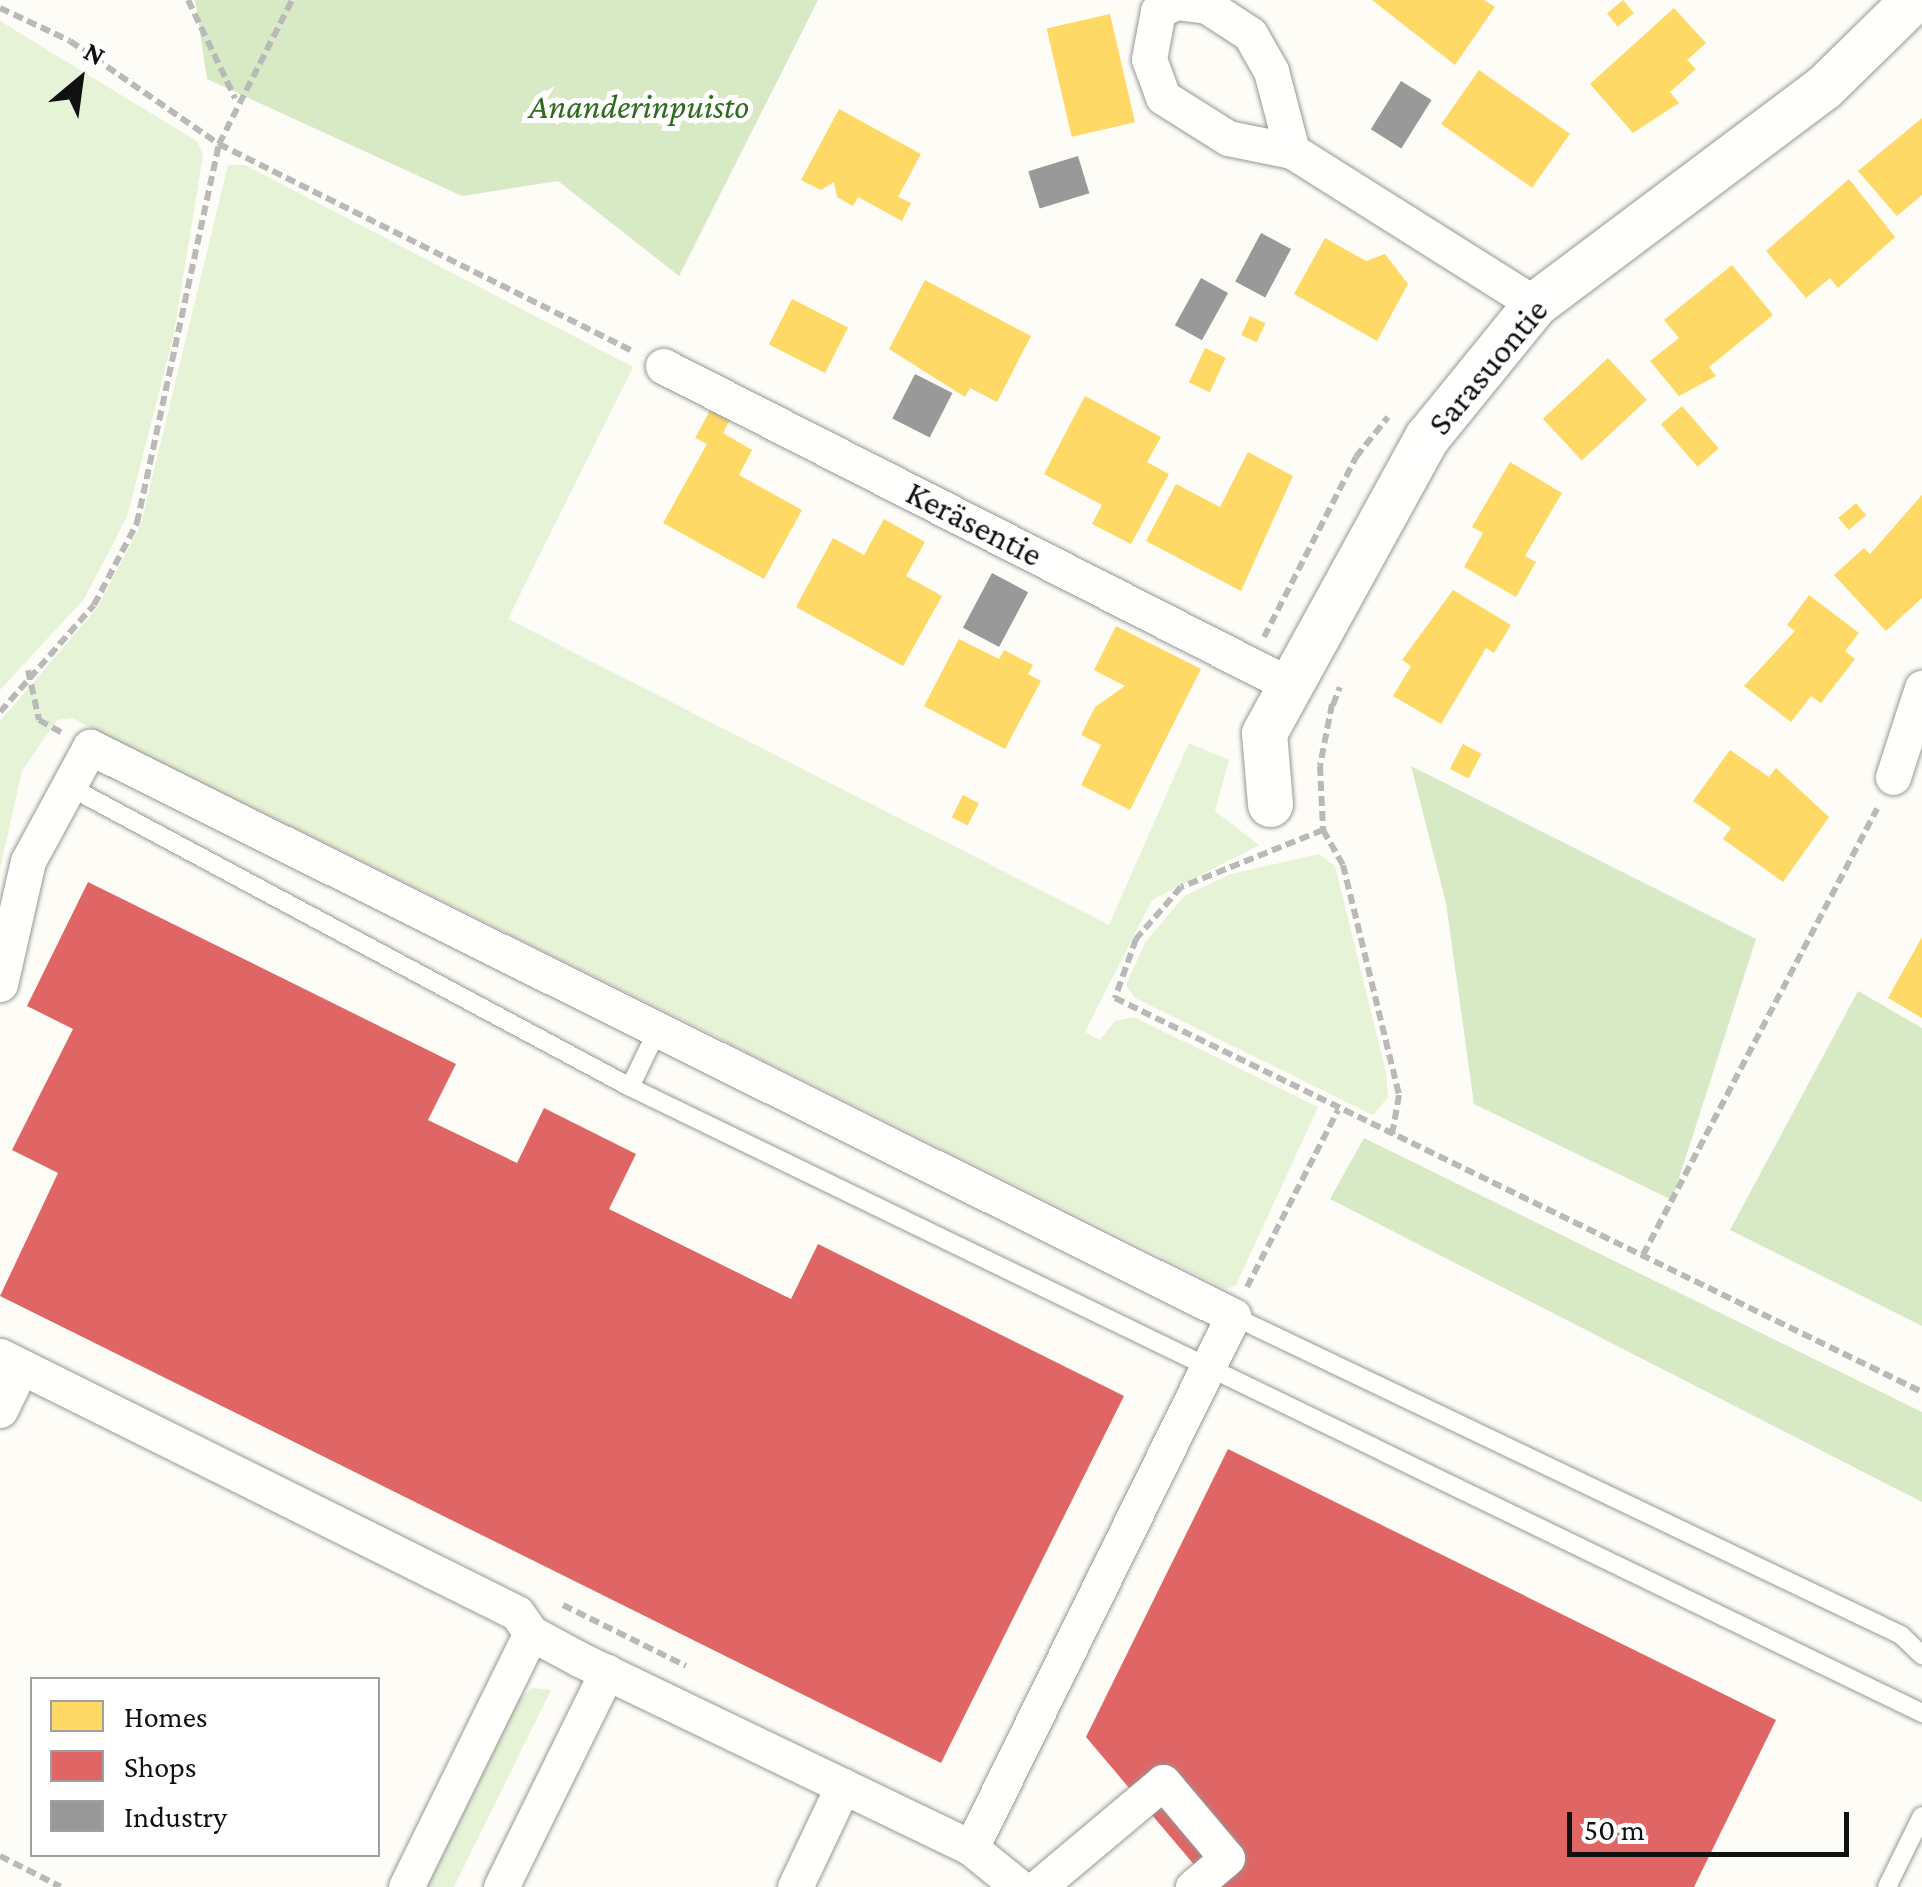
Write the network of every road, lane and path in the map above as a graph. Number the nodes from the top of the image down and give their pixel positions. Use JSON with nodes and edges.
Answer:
{"nodes":[{"id":1,"x":188,"y":0,"type":"edge"},
{"id":2,"x":292,"y":0,"type":"edge"},
{"id":3,"x":1913,"y":0,"type":"edge"},
{"id":4,"x":0,"y":8,"type":"edge"},
{"id":5,"x":236,"y":98,"type":"junction"},
{"id":6,"x":219,"y":144,"type":"junction"},
{"id":7,"x":1292,"y":151,"type":"junction"},
{"id":8,"x":1535,"y":304,"type":"junction"},
{"id":9,"x":662,"y":366,"type":"joint"},
{"id":10,"x":28,"y":670,"type":"junction"},
{"id":11,"x":1346,"y":673,"type":"dead end"},
{"id":12,"x":1286,"y":683,"type":"junction"},
{"id":13,"x":1922,"y":688,"type":"edge"},
{"id":14,"x":1333,"y":705,"type":"junction"},
{"id":15,"x":0,"y":712,"type":"edge"},
{"id":16,"x":90,"y":747,"type":"junction"},
{"id":17,"x":1894,"y":777,"type":"joint"},
{"id":18,"x":68,"y":786,"type":"junction"},
{"id":19,"x":1270,"y":804,"type":"dead end"},
{"id":20,"x":1323,"y":830,"type":"junction"},
{"id":21,"x":0,"y":984,"type":"edge"},
{"id":22,"x":658,"y":1030,"type":"junction"},
{"id":23,"x":630,"y":1087,"type":"junction"},
{"id":24,"x":1338,"y":1110,"type":"junction"},
{"id":25,"x":1392,"y":1134,"type":"junction"},
{"id":26,"x":1643,"y":1255,"type":"junction"},
{"id":27,"x":1232,"y":1316,"type":"junction"},
{"id":28,"x":11,"y":1362,"type":"edge"},
{"id":29,"x":1208,"y":1366,"type":"junction"},
{"id":30,"x":1922,"y":1392,"type":"edge"},
{"id":31,"x":0,"y":1410,"type":"edge"},
{"id":32,"x":532,"y":1634,"type":"junction"},
{"id":33,"x":1922,"y":1655,"type":"edge"},
{"id":34,"x":607,"y":1672,"type":"junction"},
{"id":35,"x":1922,"y":1713,"type":"edge"},
{"id":36,"x":844,"y":1786,"type":"junction"},
{"id":37,"x":1922,"y":1816,"type":"edge"},
{"id":38,"x":972,"y":1848,"type":"junction"},
{"id":39,"x":0,"y":1856,"type":"edge"},
{"id":40,"x":61,"y":1887,"type":"edge"},
{"id":41,"x":406,"y":1887,"type":"edge"},
{"id":42,"x":502,"y":1887,"type":"edge"},
{"id":43,"x":794,"y":1887,"type":"edge"},
{"id":44,"x":1018,"y":1887,"type":"edge"},
{"id":45,"x":1038,"y":1887,"type":"edge"},
{"id":46,"x":1193,"y":1887,"type":"edge"},
{"id":47,"x":1887,"y":1887,"type":"edge"}],
"edges":[{"from":1,"to":5,"type":"path"},
{"from":2,"to":5,"type":"path"},
{"from":3,"to":8,"type":"street","name":"Sarasuontie"},
{"from":4,"to":6,"type":"path"},
{"from":5,"to":6,"type":"path"},
{"from":6,"to":9,"type":"path"},
{"from":6,"to":10,"type":"path"},
{"from":7,"to":7,"type":"street"},
{"from":7,"to":8,"type":"street"},
{"from":8,"to":12,"type":"street","name":"Sarasuontie"},
{"from":9,"to":12,"type":"street","name":"Keräsentie"},
{"from":10,"to":15,"type":"path"},
{"from":10,"to":16,"type":"path"},
{"from":11,"to":14,"type":"path"},
{"from":12,"to":14,"type":"path"},
{"from":12,"to":19,"type":"street","name":"Sarasuontie"},
{"from":13,"to":17,"type":"street"},
{"from":14,"to":20,"type":"path"},
{"from":16,"to":18,"type":"street"},
{"from":16,"to":22,"type":"street"},
{"from":17,"to":26,"type":"path"},
{"from":18,"to":21,"type":"street"},
{"from":18,"to":23,"type":"lane"},
{"from":20,"to":24,"type":"path"},
{"from":20,"to":25,"type":"path"},
{"from":22,"to":23,"type":"lane"},
{"from":22,"to":27,"type":"street"},
{"from":23,"to":29,"type":"lane"},
{"from":24,"to":25,"type":"path"},
{"from":24,"to":27,"type":"path"},
{"from":25,"to":26,"type":"path"},
{"from":26,"to":30,"type":"path"},
{"from":27,"to":29,"type":"street"},
{"from":27,"to":33,"type":"lane"},
{"from":28,"to":31,"type":"street"},
{"from":28,"to":32,"type":"street"},
{"from":29,"to":35,"type":"lane"},
{"from":29,"to":38,"type":"street"},
{"from":32,"to":34,"type":"street"},
{"from":32,"to":41,"type":"street"},
{"from":34,"to":36,"type":"street"},
{"from":34,"to":42,"type":"street"},
{"from":36,"to":38,"type":"street"},
{"from":36,"to":43,"type":"street"},
{"from":37,"to":47,"type":"lane"},
{"from":38,"to":44,"type":"street"},
{"from":39,"to":40,"type":"path"},
{"from":45,"to":46,"type":"street"}]}
